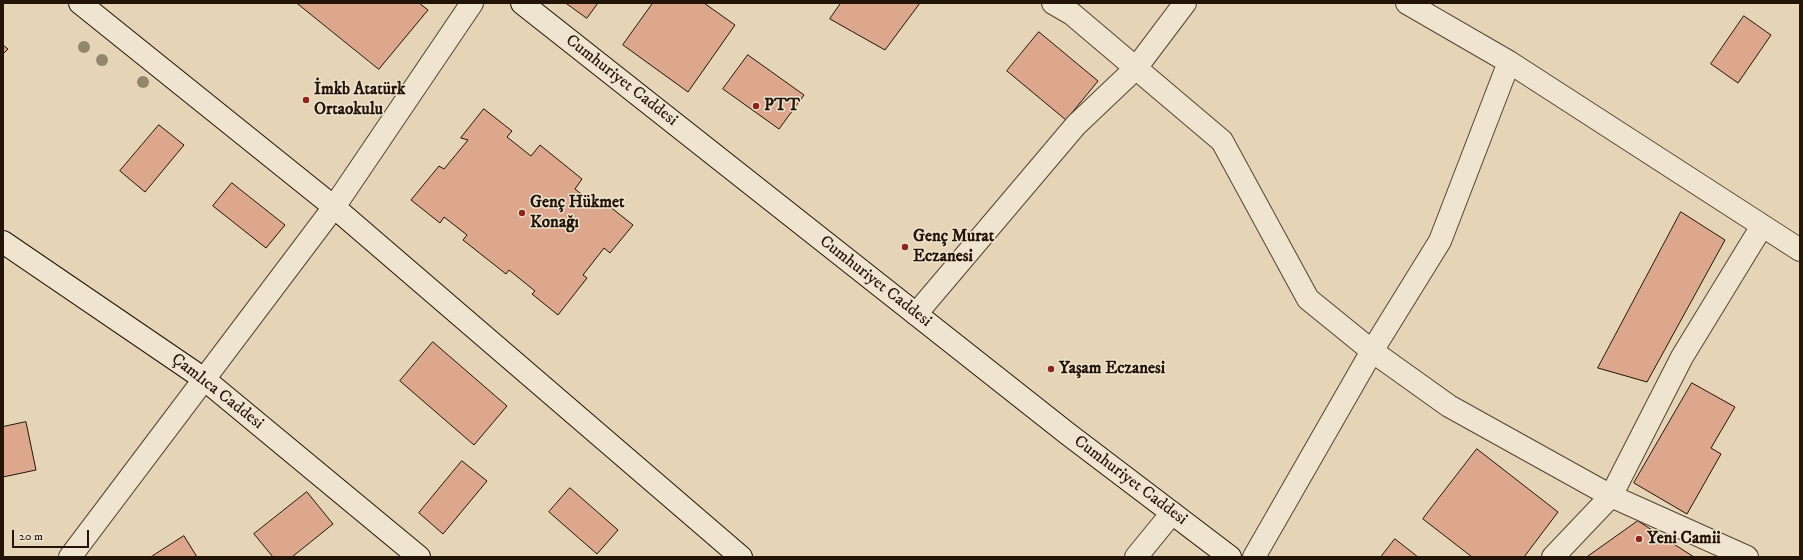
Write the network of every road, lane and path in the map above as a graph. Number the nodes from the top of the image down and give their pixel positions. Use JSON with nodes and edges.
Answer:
{"nodes":[{"id":1,"x":80,"y":3,"type":"edge"},
{"id":2,"x":472,"y":3,"type":"edge"},
{"id":3,"x":523,"y":3,"type":"edge"},
{"id":4,"x":1053,"y":3,"type":"edge"},
{"id":5,"x":1185,"y":3,"type":"edge"},
{"id":6,"x":1407,"y":3,"type":"edge"},
{"id":7,"x":1509,"y":62,"type":"junction"},
{"id":8,"x":1136,"y":68,"type":"junction"},
{"id":9,"x":334,"y":207,"type":"junction"},
{"id":10,"x":1762,"y":226,"type":"junction"},
{"id":11,"x":3,"y":242,"type":"edge"},
{"id":12,"x":1800,"y":250,"type":"edge"},
{"id":13,"x":916,"y":314,"type":"junction"},
{"id":14,"x":1372,"y":351,"type":"junction"},
{"id":15,"x":204,"y":379,"type":"junction"},
{"id":16,"x":1611,"y":496,"type":"junction"},
{"id":17,"x":1172,"y":513,"type":"junction"},
{"id":18,"x":70,"y":557,"type":"edge"},
{"id":19,"x":419,"y":557,"type":"edge"},
{"id":20,"x":741,"y":557,"type":"edge"},
{"id":21,"x":1136,"y":557,"type":"edge"},
{"id":22,"x":1230,"y":557,"type":"edge"},
{"id":23,"x":1254,"y":557,"type":"edge"},
{"id":24,"x":1553,"y":557,"type":"edge"},
{"id":25,"x":1747,"y":557,"type":"edge"}],
"edges":[{"from":1,"to":9,"type":"street"},
{"from":2,"to":9,"type":"street"},
{"from":3,"to":13,"type":"street","name":"Cumhuriyet Caddesi"},
{"from":4,"to":8,"type":"street"},
{"from":5,"to":8,"type":"street"},
{"from":6,"to":7,"type":"street"},
{"from":7,"to":10,"type":"street"},
{"from":7,"to":14,"type":"street"},
{"from":8,"to":13,"type":"street"},
{"from":8,"to":14,"type":"street"},
{"from":9,"to":15,"type":"street"},
{"from":9,"to":20,"type":"street"},
{"from":10,"to":12,"type":"street"},
{"from":10,"to":16,"type":"street"},
{"from":11,"to":15,"type":"street","name":"Çamlıca Caddesi"},
{"from":13,"to":17,"type":"street","name":"Cumhuriyet Caddesi"},
{"from":14,"to":16,"type":"street"},
{"from":14,"to":23,"type":"street"},
{"from":15,"to":18,"type":"street"},
{"from":15,"to":19,"type":"street","name":"Çamlıca Caddesi"},
{"from":16,"to":24,"type":"street"},
{"from":16,"to":25,"type":"street"},
{"from":17,"to":21,"type":"street"},
{"from":17,"to":22,"type":"street","name":"Cumhuriyet Caddesi"}]}
